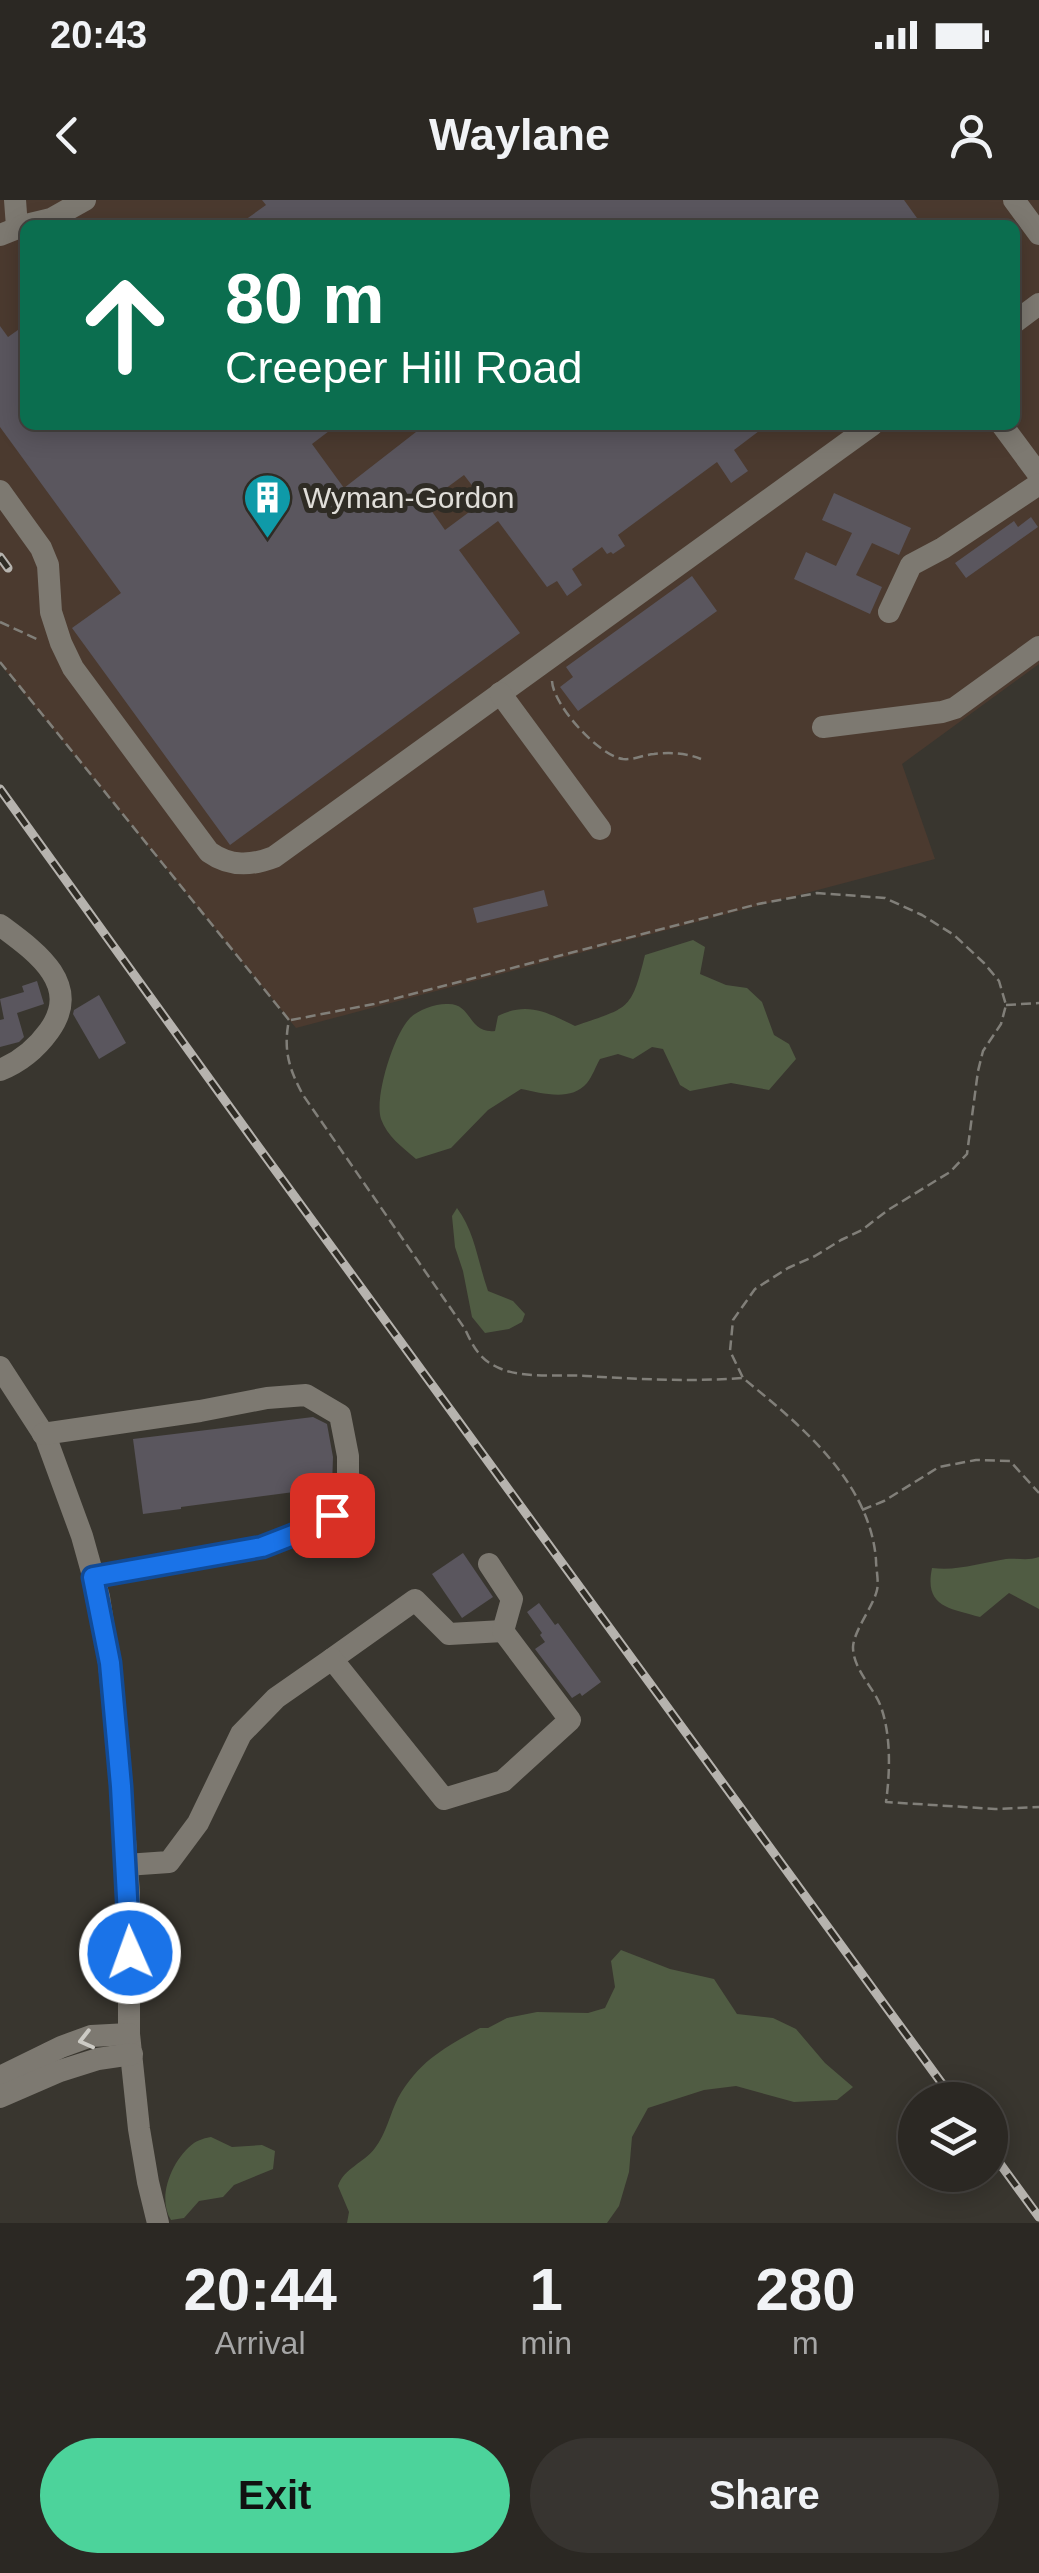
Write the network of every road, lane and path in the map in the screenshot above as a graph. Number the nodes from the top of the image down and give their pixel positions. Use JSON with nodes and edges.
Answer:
{"nodes":[{"id":1,"x":15,"y":200,"type":"edge"},
{"id":2,"x":84,"y":200,"type":"edge"},
{"id":3,"x":1014,"y":200,"type":"edge"},
{"id":4,"x":46,"y":220,"type":"edge"},
{"id":5,"x":17,"y":228,"type":"edge"},
{"id":6,"x":1039,"y":234,"type":"edge"},
{"id":7,"x":865,"y":430,"type":"edge"},
{"id":8,"x":1006,"y":430,"type":"edge"},
{"id":9,"x":1039,"y":475,"type":"edge"},
{"id":10,"x":1039,"y":484,"type":"edge"},
{"id":11,"x":0,"y":491,"type":"edge"},
{"id":12,"x":889,"y":612,"type":"dead end"},
{"id":13,"x":0,"y":622,"type":"edge"},
{"id":14,"x":1039,"y":647,"type":"edge"},
{"id":15,"x":554,"y":654,"type":"junction"},
{"id":16,"x":66,"y":656,"type":"junction"},
{"id":17,"x":0,"y":662,"type":"edge"},
{"id":18,"x":500,"y":692,"type":"junction"},
{"id":19,"x":823,"y":727,"type":"dead end"},
{"id":20,"x":700,"y":759,"type":"dead end"},
{"id":21,"x":600,"y":830,"type":"dead end"},
{"id":22,"x":0,"y":925,"type":"edge"},
{"id":23,"x":1039,"y":1003,"type":"edge"},
{"id":24,"x":1006,"y":1005,"type":"junction"},
{"id":25,"x":289,"y":1020,"type":"junction"},
{"id":26,"x":0,"y":1070,"type":"edge"},
{"id":27,"x":0,"y":1367,"type":"edge"},
{"id":28,"x":743,"y":1378,"type":"junction"},
{"id":29,"x":43,"y":1434,"type":"junction"},
{"id":30,"x":1039,"y":1493,"type":"edge"},
{"id":31,"x":862,"y":1510,"type":"junction"},
{"id":32,"x":490,"y":1564,"type":"dead end"},
{"id":33,"x":93,"y":1577,"type":"junction"},
{"id":34,"x":503,"y":1631,"type":"junction"},
{"id":35,"x":332,"y":1659,"type":"junction"},
{"id":36,"x":1039,"y":1807,"type":"edge"},
{"id":37,"x":126,"y":1865,"type":"junction"},
{"id":38,"x":130,"y":2044,"type":"junction"},
{"id":39,"x":0,"y":2077,"type":"edge"},
{"id":40,"x":0,"y":2097,"type":"edge"},
{"id":41,"x":158,"y":2223,"type":"edge"}],
"edges":[{"from":1,"to":5,"type":"street"},
{"from":2,"to":4,"type":"street"},
{"from":3,"to":6,"type":"street"},
{"from":7,"to":15,"type":"street"},
{"from":8,"to":9,"type":"street"},
{"from":10,"to":12,"type":"street"},
{"from":11,"to":16,"type":"street"},
{"from":13,"to":16,"type":"path"},
{"from":14,"to":19,"type":"street"},
{"from":15,"to":18,"type":"street"},
{"from":15,"to":20,"type":"path"},
{"from":16,"to":18,"type":"street"},
{"from":17,"to":25,"type":"path"},
{"from":18,"to":21,"type":"street"},
{"from":22,"to":26,"type":"street"},
{"from":23,"to":24,"type":"path"},
{"from":24,"to":25,"type":"path"},
{"from":24,"to":28,"type":"path"},
{"from":25,"to":28,"type":"path"},
{"from":27,"to":29,"type":"street"},
{"from":28,"to":31,"type":"path"},
{"from":29,"to":33,"type":"street"},
{"from":29,"to":33,"type":"street"},
{"from":30,"to":31,"type":"path"},
{"from":31,"to":36,"type":"path"},
{"from":32,"to":34,"type":"street"},
{"from":33,"to":37,"type":"street"},
{"from":34,"to":35,"type":"street"},
{"from":34,"to":35,"type":"street"},
{"from":35,"to":37,"type":"street"},
{"from":37,"to":38,"type":"street"},
{"from":38,"to":39,"type":"street","one_way":true},
{"from":38,"to":40,"type":"street"},
{"from":38,"to":41,"type":"street"}]}
